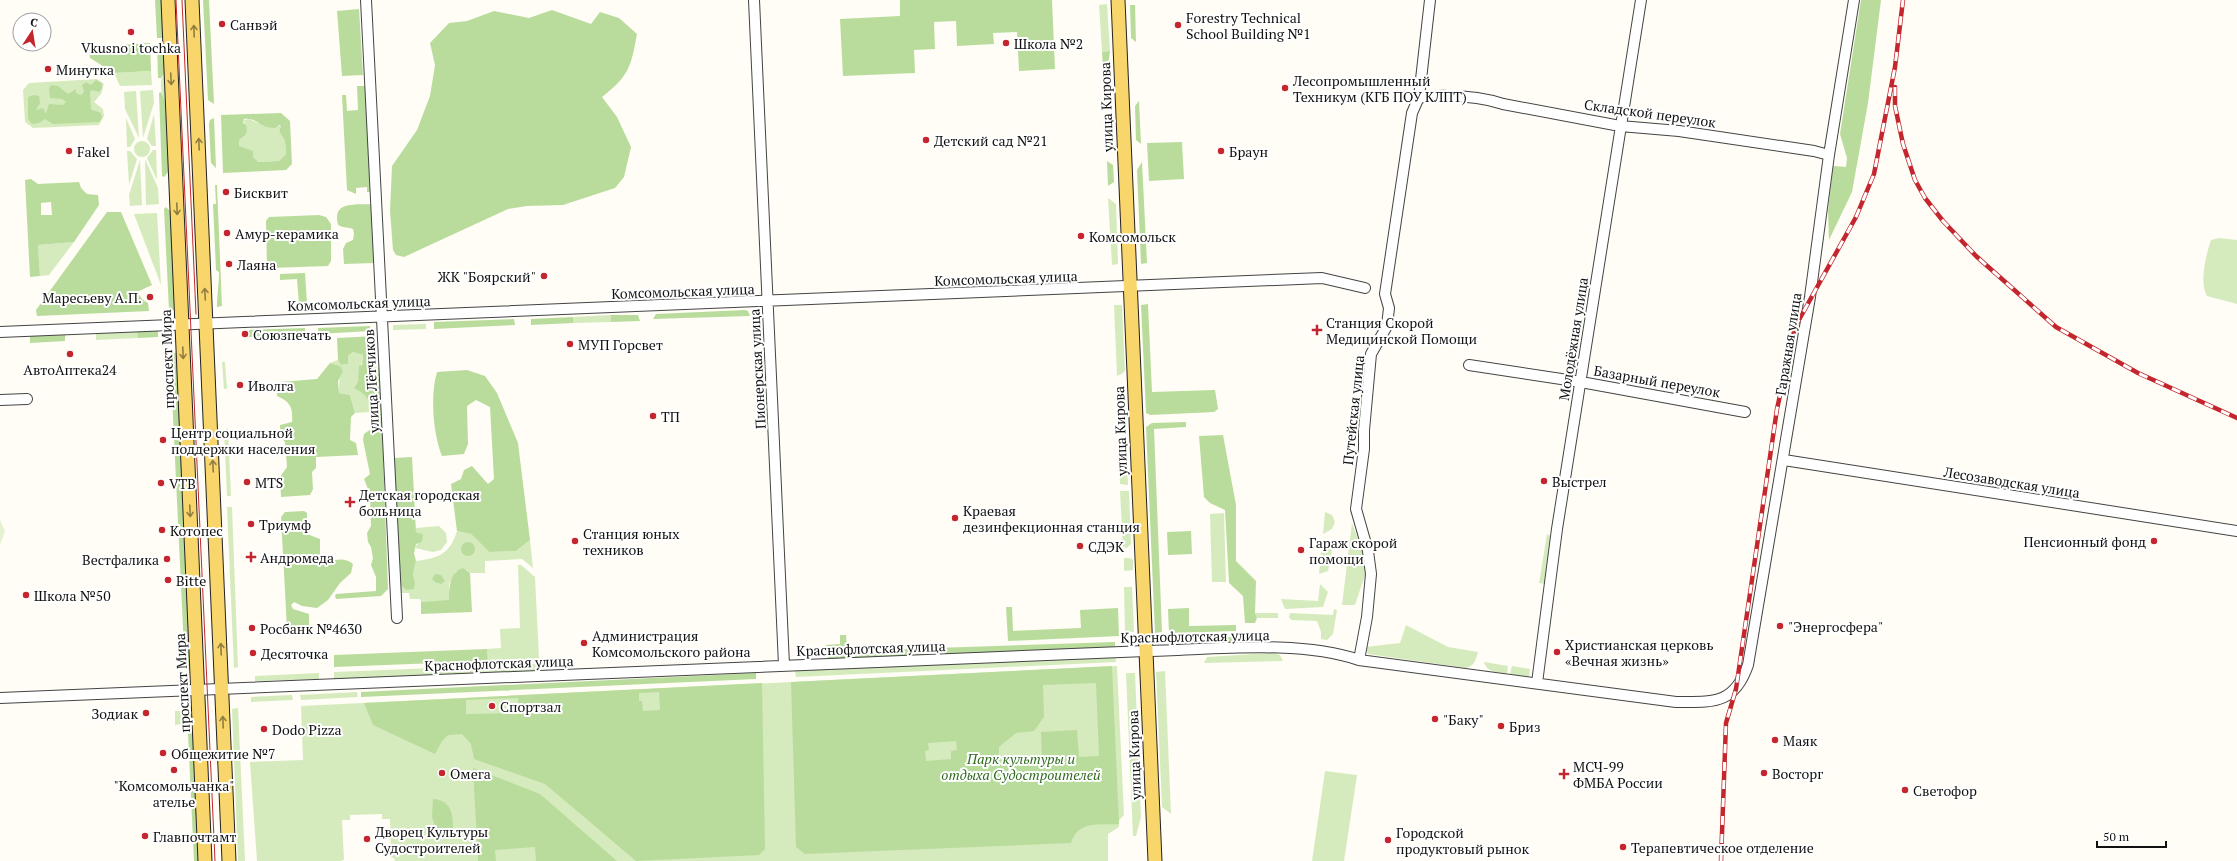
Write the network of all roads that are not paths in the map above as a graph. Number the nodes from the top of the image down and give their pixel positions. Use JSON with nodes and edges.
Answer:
{"nodes":[{"id":1,"x":168,"y":0,"type":"edge"},
{"id":2,"x":192,"y":0,"type":"edge"},
{"id":3,"x":366,"y":0,"type":"edge"},
{"id":4,"x":754,"y":0,"type":"edge"},
{"id":5,"x":1118,"y":0,"type":"edge"},
{"id":6,"x":1430,"y":0,"type":"edge"},
{"id":7,"x":1642,"y":0,"type":"edge"},
{"id":8,"x":1854,"y":0,"type":"edge"},
{"id":9,"x":1419,"y":97,"type":"junction"},
{"id":10,"x":1620,"y":126,"type":"junction"},
{"id":11,"x":1829,"y":155,"type":"junction"},
{"id":12,"x":1130,"y":287,"type":"junction"},
{"id":13,"x":1365,"y":288,"type":"dead end"},
{"id":14,"x":768,"y":302,"type":"junction"},
{"id":15,"x":382,"y":316,"type":"junction"},
{"id":16,"x":206,"y":323,"type":"junction"},
{"id":17,"x":182,"y":324,"type":"junction"},
{"id":18,"x":0,"y":332,"type":"edge"},
{"id":19,"x":1469,"y":365,"type":"dead end"},
{"id":20,"x":1581,"y":382,"type":"junction"},
{"id":21,"x":27,"y":399,"type":"dead end"},
{"id":22,"x":0,"y":400,"type":"edge"},
{"id":23,"x":1745,"y":412,"type":"dead end"},
{"id":24,"x":1784,"y":460,"type":"junction"},
{"id":25,"x":2237,"y":531,"type":"edge"},
{"id":26,"x":397,"y":618,"type":"dead end"},
{"id":27,"x":1146,"y":651,"type":"junction"},
{"id":28,"x":1359,"y":660,"type":"junction"},
{"id":29,"x":784,"y":665,"type":"junction"},
{"id":30,"x":1537,"y":683,"type":"junction"},
{"id":31,"x":222,"y":688,"type":"junction"},
{"id":32,"x":198,"y":689,"type":"junction"},
{"id":33,"x":1736,"y":689,"type":"joint"},
{"id":34,"x":0,"y":698,"type":"edge"},
{"id":35,"x":205,"y":861,"type":"edge"},
{"id":36,"x":230,"y":861,"type":"edge"},
{"id":37,"x":1155,"y":861,"type":"edge"}],
"edges":[{"from":1,"to":17,"type":"main road","name":"проспект Мира","one_way":true},
{"from":16,"to":2,"type":"main road","one_way":true},
{"from":3,"to":15,"type":"street","name":"улица Лётчиков"},
{"from":4,"to":14,"type":"street","name":"Пионерская улица"},
{"from":5,"to":12,"type":"main road","name":"улица Кирова"},
{"from":6,"to":9,"type":"street","name":"Путейская улица"},
{"from":7,"to":10,"type":"street","name":"Молодёжная улица"},
{"from":8,"to":11,"type":"street","name":"Гаражная улица"},
{"from":9,"to":10,"type":"street","name":"Складской переулок"},
{"from":9,"to":28,"type":"street","name":"Путейская улица"},
{"from":10,"to":11,"type":"street","name":"Складской переулок"},
{"from":10,"to":20,"type":"street","name":"Молодёжная улица"},
{"from":11,"to":24,"type":"street","name":"Гаражная улица"},
{"from":12,"to":13,"type":"street","name":"Комсомольская улица"},
{"from":12,"to":14,"type":"street","name":"Комсомольская улица"},
{"from":12,"to":27,"type":"main road","name":"улица Кирова"},
{"from":14,"to":15,"type":"street","name":"Комсомольская улица"},
{"from":14,"to":29,"type":"street","name":"Пионерская улица"},
{"from":15,"to":16,"type":"street","name":"Комсомольская улица"},
{"from":15,"to":26,"type":"street","name":"улица Лётчиков"},
{"from":16,"to":17,"type":"street","name":"Комсомольская улица"},
{"from":31,"to":16,"type":"main road","one_way":true},
{"from":17,"to":18,"type":"street","name":"Комсомольская улица"},
{"from":17,"to":32,"type":"main road","name":"проспект Мира","one_way":true},
{"from":19,"to":20,"type":"street","name":"Базарный переулок"},
{"from":20,"to":23,"type":"street","name":"Базарный переулок"},
{"from":20,"to":30,"type":"street","name":"Молодёжная улица"},
{"from":21,"to":22,"type":"street"},
{"from":24,"to":25,"type":"street","name":"Лесозаводская улица"},
{"from":24,"to":33,"type":"street","name":"Гаражная улица"},
{"from":27,"to":28,"type":"street","name":"Краснофлотская улица"},
{"from":27,"to":29,"type":"street","name":"Краснофлотская улица"},
{"from":27,"to":37,"type":"main road","name":"улица Кирова"},
{"from":28,"to":30,"type":"street","name":"Краснофлотская улица"},
{"from":29,"to":31,"type":"street","name":"Краснофлотская улица"},
{"from":30,"to":33,"type":"street","name":"Краснофлотская улица"},
{"from":31,"to":32,"type":"street","name":"Краснофлотская улица"},
{"from":36,"to":31,"type":"main road","one_way":true},
{"from":32,"to":34,"type":"street","name":"Краснофлотская улица"},
{"from":32,"to":35,"type":"main road","name":"проспект Мира"}]}
